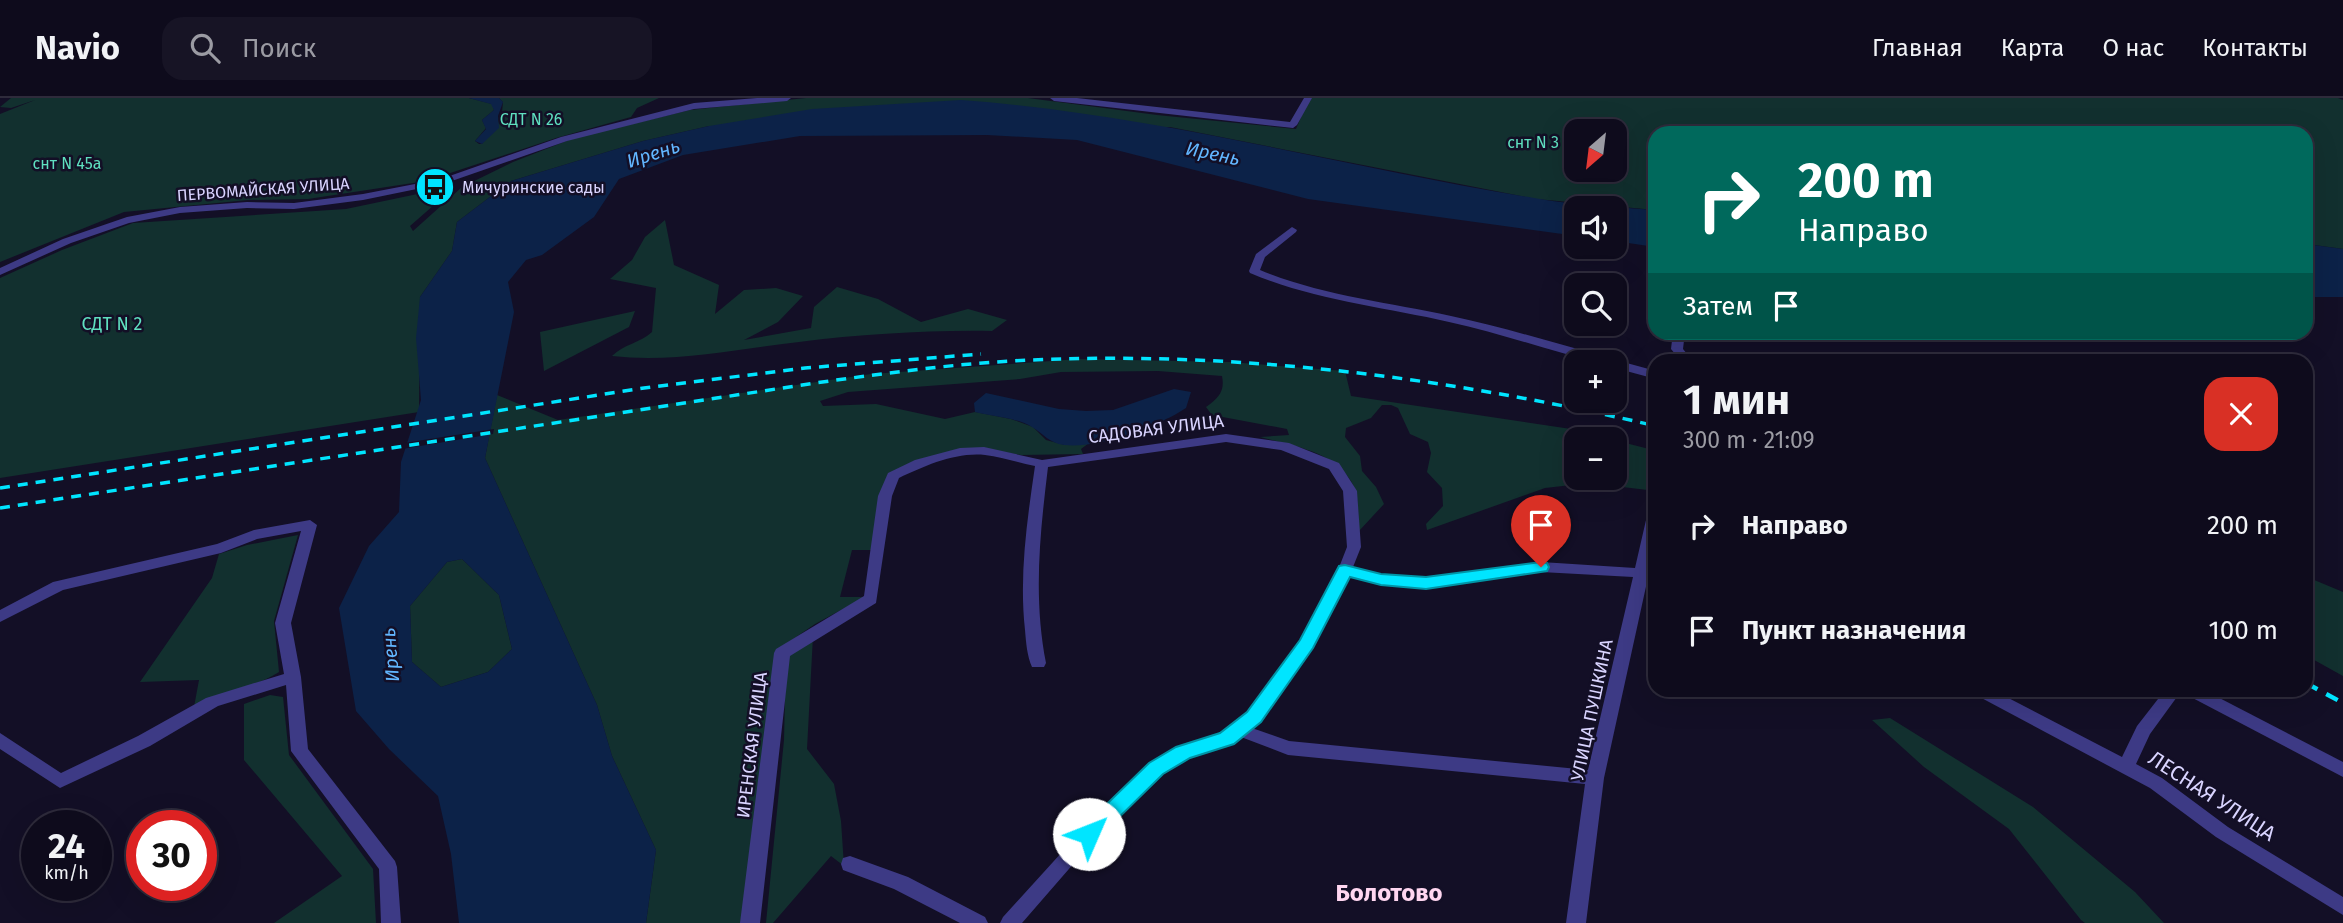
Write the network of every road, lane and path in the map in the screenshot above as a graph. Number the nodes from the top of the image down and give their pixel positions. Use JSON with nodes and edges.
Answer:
{"nodes":[{"id":1,"x":707,"y":98,"type":"edge"},
{"id":2,"x":788,"y":98,"type":"edge"},
{"id":3,"x":1054,"y":98,"type":"edge"},
{"id":4,"x":1137,"y":98,"type":"edge"},
{"id":5,"x":1308,"y":98,"type":"edge"},
{"id":6,"x":694,"y":106,"type":"junction"},
{"id":7,"x":1130,"y":107,"type":"junction"},
{"id":8,"x":1292,"y":230,"type":"dead end"},
{"id":9,"x":0,"y":272,"type":"edge"},
{"id":10,"x":1564,"y":350,"type":"edge"},
{"id":11,"x":1627,"y":367,"type":"edge"},
{"id":12,"x":1648,"y":373,"type":"edge"},
{"id":13,"x":1042,"y":464,"type":"junction"},
{"id":14,"x":885,"y":496,"type":"joint"},
{"id":15,"x":1648,"y":545,"type":"edge"},
{"id":16,"x":1345,"y":570,"type":"junction"},
{"id":17,"x":1642,"y":573,"type":"junction"},
{"id":18,"x":0,"y":617,"type":"edge"},
{"id":19,"x":1038,"y":663,"type":"dead end"},
{"id":20,"x":293,"y":677,"type":"junction"},
{"id":21,"x":1993,"y":697,"type":"edge"},
{"id":22,"x":2169,"y":697,"type":"edge"},
{"id":23,"x":2204,"y":697,"type":"edge"},
{"id":24,"x":1239,"y":730,"type":"junction"},
{"id":25,"x":0,"y":740,"type":"edge"},
{"id":26,"x":2126,"y":767,"type":"junction"},
{"id":27,"x":2343,"y":771,"type":"edge"},
{"id":28,"x":1595,"y":778,"type":"junction"},
{"id":29,"x":850,"y":864,"type":"dead end"},
{"id":30,"x":2343,"y":907,"type":"edge"},
{"id":31,"x":391,"y":923,"type":"edge"},
{"id":32,"x":750,"y":923,"type":"edge"},
{"id":33,"x":978,"y":923,"type":"edge"},
{"id":34,"x":1010,"y":923,"type":"edge"},
{"id":35,"x":1576,"y":923,"type":"edge"}],
"edges":[{"from":1,"to":6,"type":"street","name":"ПЕРВОМАЙСКАЯ УЛИЦА"},
{"from":2,"to":6,"type":"street","name":"ПЕРВОМАЙСКАЯ УЛИЦА"},
{"from":3,"to":7,"type":"street"},
{"from":4,"to":7,"type":"street"},
{"from":5,"to":7,"type":"street"},
{"from":6,"to":9,"type":"street","name":"ПЕРВОМАЙСКАЯ УЛИЦА"},
{"from":8,"to":10,"type":"street"},
{"from":11,"to":12,"type":"street"},
{"from":13,"to":14,"type":"street","name":"САДОВАЯ УЛИЦА"},
{"from":13,"to":16,"type":"street","name":"САДОВАЯ УЛИЦА"},
{"from":13,"to":19,"type":"street"},
{"from":14,"to":32,"type":"street","name":"ИРЕНСКАЯ УЛИЦА"},
{"from":15,"to":17,"type":"street","name":"УЛИЦА ПУШКИНА"},
{"from":16,"to":17,"type":"street"},
{"from":16,"to":24,"type":"street","name":"САДОВАЯ УЛИЦА"},
{"from":17,"to":28,"type":"street","name":"УЛИЦА ПУШКИНА"},
{"from":18,"to":20,"type":"street"},
{"from":20,"to":25,"type":"street"},
{"from":20,"to":31,"type":"street"},
{"from":21,"to":26,"type":"street","name":"ЛЕСНАЯ УЛИЦА"},
{"from":22,"to":26,"type":"street"},
{"from":23,"to":27,"type":"street"},
{"from":24,"to":28,"type":"street"},
{"from":24,"to":34,"type":"street","name":"САДОВАЯ УЛИЦА"},
{"from":26,"to":30,"type":"street","name":"ЛЕСНАЯ УЛИЦА"},
{"from":28,"to":35,"type":"street","name":"УЛИЦА ПУШКИНА"},
{"from":29,"to":33,"type":"street"}]}
